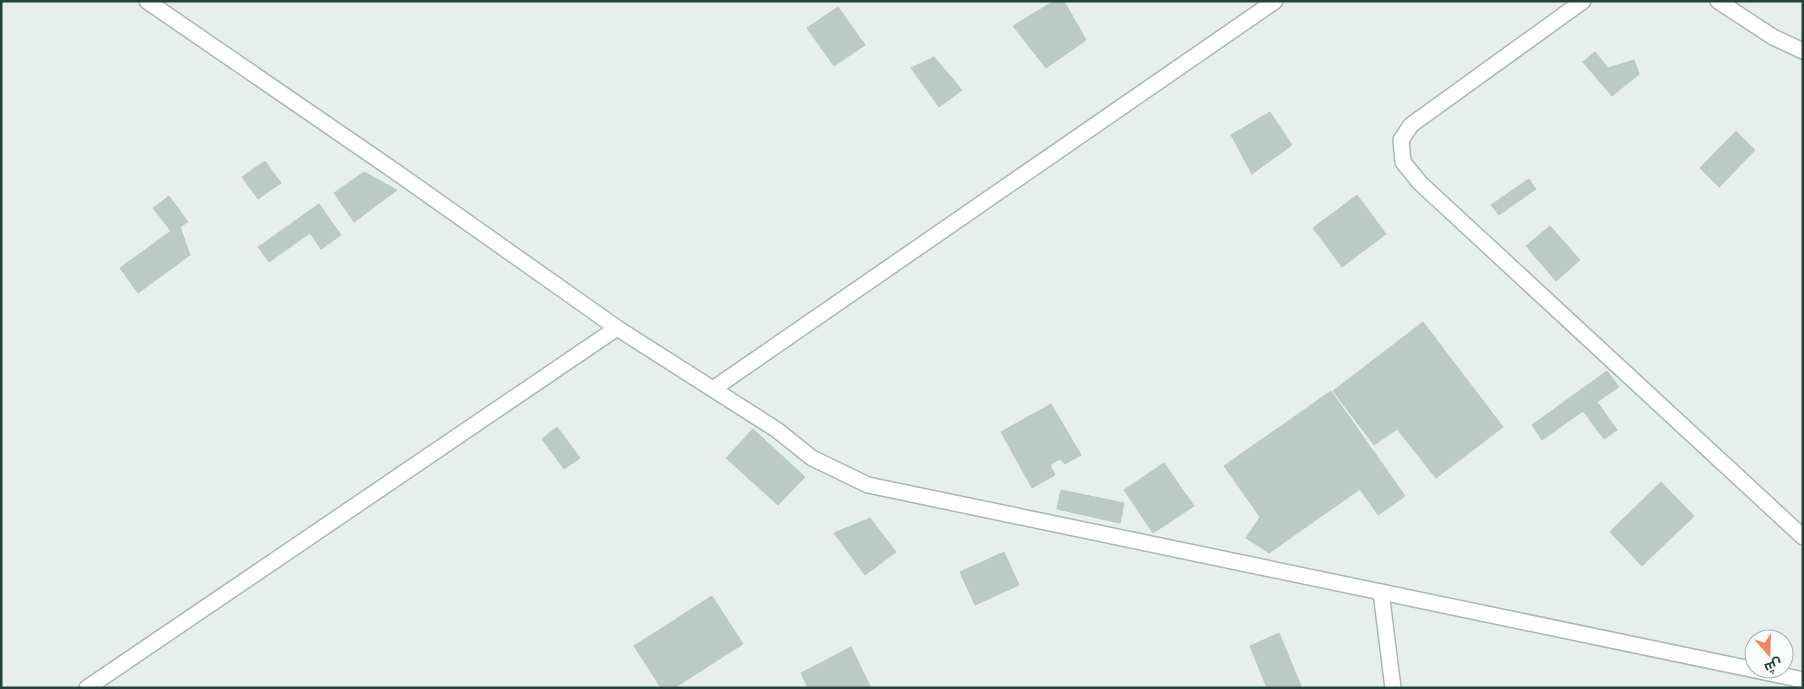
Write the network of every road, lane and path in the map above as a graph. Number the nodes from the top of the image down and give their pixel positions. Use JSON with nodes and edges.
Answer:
{"nodes":[{"id":1,"x":147,"y":1,"type":"edge"},
{"id":2,"x":1275,"y":1,"type":"edge"},
{"id":3,"x":1584,"y":1,"type":"edge"},
{"id":4,"x":1718,"y":1,"type":"edge"},
{"id":5,"x":1803,"y":51,"type":"edge"},
{"id":6,"x":617,"y":328,"type":"junction"},
{"id":7,"x":713,"y":389,"type":"junction"},
{"id":8,"x":1803,"y":537,"type":"edge"},
{"id":9,"x":1381,"y":592,"type":"junction"},
{"id":10,"x":1803,"y":680,"type":"edge"},
{"id":11,"x":88,"y":688,"type":"edge"},
{"id":12,"x":1393,"y":688,"type":"edge"}],
"edges":[{"from":1,"to":6,"type":"street"},
{"from":2,"to":7,"type":"street"},
{"from":3,"to":8,"type":"street"},
{"from":4,"to":5,"type":"street"},
{"from":6,"to":7,"type":"street"},
{"from":6,"to":11,"type":"street"},
{"from":7,"to":9,"type":"street"},
{"from":9,"to":10,"type":"street"},
{"from":9,"to":12,"type":"street"}]}
